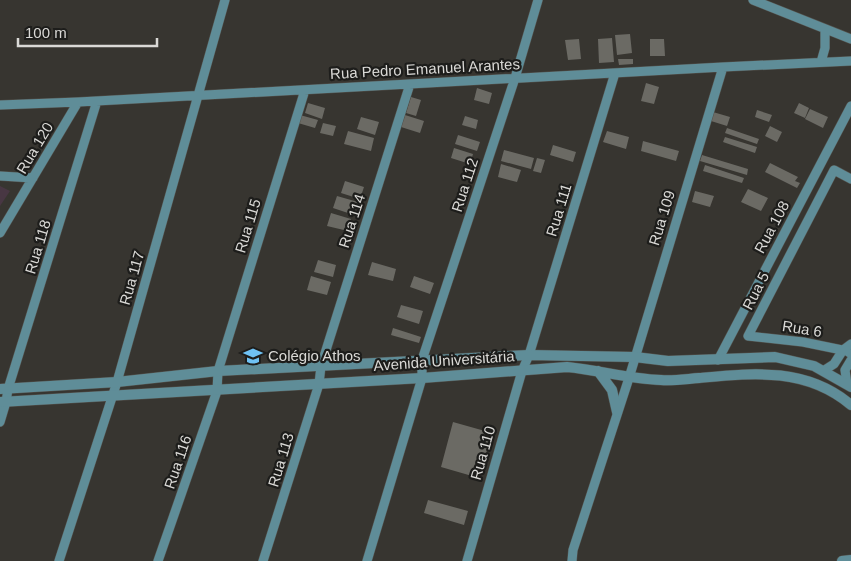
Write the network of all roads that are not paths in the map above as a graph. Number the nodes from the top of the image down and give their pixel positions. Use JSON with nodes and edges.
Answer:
{"nodes":[{"id":1,"x":225,"y":0,"type":"edge"},
{"id":2,"x":538,"y":0,"type":"edge"},
{"id":3,"x":753,"y":0,"type":"edge"},
{"id":4,"x":825,"y":29,"type":"junction"},
{"id":5,"x":851,"y":39,"type":"edge"},
{"id":6,"x":851,"y":61,"type":"edge"},
{"id":7,"x":821,"y":62,"type":"junction"},
{"id":8,"x":723,"y":66,"type":"junction"},
{"id":9,"x":615,"y":72,"type":"junction"},
{"id":10,"x":515,"y":78,"type":"junction"},
{"id":11,"x":410,"y":84,"type":"junction"},
{"id":12,"x":305,"y":90,"type":"junction"},
{"id":13,"x":198,"y":96,"type":"junction"},
{"id":14,"x":97,"y":101,"type":"junction"},
{"id":15,"x":78,"y":102,"type":"junction"},
{"id":16,"x":0,"y":105,"type":"edge"},
{"id":17,"x":851,"y":106,"type":"edge"},
{"id":18,"x":0,"y":176,"type":"edge"},
{"id":19,"x":33,"y":178,"type":"junction"},
{"id":20,"x":851,"y":179,"type":"edge"},
{"id":21,"x":0,"y":233,"type":"edge"},
{"id":22,"x":748,"y":336,"type":"joint"},
{"id":23,"x":851,"y":344,"type":"edge"},
{"id":24,"x":847,"y":352,"type":"edge"},
{"id":25,"x":529,"y":355,"type":"junction"},
{"id":26,"x":635,"y":357,"type":"junction"},
{"id":27,"x":422,"y":360,"type":"junction"},
{"id":28,"x":671,"y":360,"type":"junction"},
{"id":29,"x":718,"y":360,"type":"junction"},
{"id":30,"x":851,"y":360,"type":"edge"},
{"id":31,"x":320,"y":366,"type":"junction"},
{"id":32,"x":218,"y":371,"type":"junction"},
{"id":33,"x":522,"y":371,"type":"junction"},
{"id":34,"x":598,"y":371,"type":"junction"},
{"id":35,"x":824,"y":371,"type":"junction"},
{"id":36,"x":422,"y":378,"type":"junction"},
{"id":37,"x":629,"y":378,"type":"junction"},
{"id":38,"x":675,"y":380,"type":"junction"},
{"id":39,"x":117,"y":382,"type":"junction"},
{"id":40,"x":319,"y":384,"type":"junction"},
{"id":41,"x":849,"y":386,"type":"edge"},
{"id":42,"x":4,"y":389,"type":"edge"},
{"id":43,"x":217,"y":391,"type":"junction"},
{"id":44,"x":112,"y":397,"type":"junction"},
{"id":45,"x":3,"y":402,"type":"edge"},
{"id":46,"x":851,"y":406,"type":"edge"},
{"id":47,"x":617,"y":412,"type":"junction"},
{"id":48,"x":0,"y":422,"type":"edge"},
{"id":49,"x":851,"y":560,"type":"edge"},
{"id":50,"x":59,"y":561,"type":"edge"},
{"id":51,"x":158,"y":561,"type":"edge"},
{"id":52,"x":263,"y":561,"type":"edge"},
{"id":53,"x":367,"y":561,"type":"edge"},
{"id":54,"x":467,"y":561,"type":"edge"},
{"id":55,"x":572,"y":561,"type":"edge"},
{"id":56,"x":842,"y":561,"type":"edge"}],
"edges":[{"from":1,"to":13,"type":"street","name":"Rua 117"},
{"from":2,"to":10,"type":"street","name":"Rua 112"},
{"from":3,"to":4,"type":"street"},
{"from":4,"to":5,"type":"street"},
{"from":4,"to":7,"type":"street"},
{"from":6,"to":7,"type":"street","name":"Rua Pedro Emanuel Arantes"},
{"from":7,"to":8,"type":"street","name":"Rua Pedro Emanuel Arantes"},
{"from":8,"to":9,"type":"street","name":"Rua Pedro Emanuel Arantes"},
{"from":8,"to":26,"type":"street","name":"Rua 109"},
{"from":9,"to":10,"type":"street","name":"Rua Pedro Emanuel Arantes"},
{"from":9,"to":25,"type":"street","name":"Rua 111"},
{"from":10,"to":11,"type":"street","name":"Rua Pedro Emanuel Arantes"},
{"from":10,"to":27,"type":"street","name":"Rua 112"},
{"from":11,"to":12,"type":"street","name":"Rua Pedro Emanuel Arantes"},
{"from":11,"to":31,"type":"street","name":"Rua 114"},
{"from":12,"to":13,"type":"street","name":"Rua Pedro Emanuel Arantes"},
{"from":12,"to":32,"type":"street","name":"Rua 115"},
{"from":13,"to":14,"type":"street","name":"Rua Pedro Emanuel Arantes"},
{"from":13,"to":39,"type":"street","name":"Rua 117"},
{"from":14,"to":15,"type":"street","name":"Rua Pedro Emanuel Arantes"},
{"from":14,"to":42,"type":"street","name":"Rua 118"},
{"from":15,"to":16,"type":"street","name":"Rua Pedro Emanuel Arantes"},
{"from":15,"to":19,"type":"street","name":"Rua 120"},
{"from":17,"to":29,"type":"street","name":"Rua 108"},
{"from":18,"to":19,"type":"street"},
{"from":19,"to":21,"type":"street","name":"Rua 120"},
{"from":20,"to":22,"type":"street","name":"Rua 5"},
{"from":22,"to":24,"type":"street","name":"Rua 6"},
{"from":23,"to":24,"type":"street"},
{"from":24,"to":35,"type":"street"},
{"from":25,"to":26,"type":"street","name":"Avenida Universitária"},
{"from":25,"to":27,"type":"street","name":"Avenida Universitária"},
{"from":25,"to":33,"type":"street","name":"Rua 110"},
{"from":26,"to":28,"type":"street","name":"Avenida Universitária"},
{"from":26,"to":37,"type":"street","name":"Rua 109"},
{"from":27,"to":31,"type":"street","name":"Avenida Universitária"},
{"from":27,"to":36,"type":"street","name":"Rua 112"},
{"from":28,"to":29,"type":"street","name":"Avenida Universitária"},
{"from":28,"to":38,"type":"street"},
{"from":29,"to":35,"type":"street","name":"Avenida Universitária"},
{"from":30,"to":41,"type":"street"},
{"from":31,"to":32,"type":"street","name":"Avenida Universitária"},
{"from":31,"to":40,"type":"street","name":"Rua 113"},
{"from":32,"to":39,"type":"street","name":"Avenida Universitária"},
{"from":32,"to":43,"type":"street","name":"Rua 116"},
{"from":33,"to":34,"type":"street","name":"Avenida Universitária"},
{"from":33,"to":36,"type":"street","name":"Avenida Universitária"},
{"from":33,"to":54,"type":"street","name":"Rua 110"},
{"from":34,"to":37,"type":"street","name":"Avenida Universitária"},
{"from":34,"to":47,"type":"street"},
{"from":35,"to":41,"type":"street","name":"Avenida Universitária"},
{"from":36,"to":40,"type":"street","name":"Avenida Universitária"},
{"from":36,"to":53,"type":"street"},
{"from":37,"to":38,"type":"street","name":"Avenida Universitária"},
{"from":37,"to":47,"type":"street"},
{"from":38,"to":46,"type":"street","name":"Avenida Universitária"},
{"from":39,"to":42,"type":"street","name":"Avenida Universitária"},
{"from":39,"to":44,"type":"street","name":"Rua 117"},
{"from":40,"to":43,"type":"street","name":"Avenida Universitária"},
{"from":40,"to":52,"type":"street","name":"Rua 113"},
{"from":42,"to":45,"type":"street","name":"Rua 118"},
{"from":43,"to":44,"type":"street","name":"Avenida Universitária"},
{"from":43,"to":51,"type":"street","name":"Rua 116"},
{"from":44,"to":45,"type":"street","name":"Avenida Universitária"},
{"from":44,"to":50,"type":"street","name":"Rua 117"},
{"from":45,"to":48,"type":"street","name":"Rua 118"},
{"from":47,"to":55,"type":"street"},
{"from":49,"to":56,"type":"street"}]}
